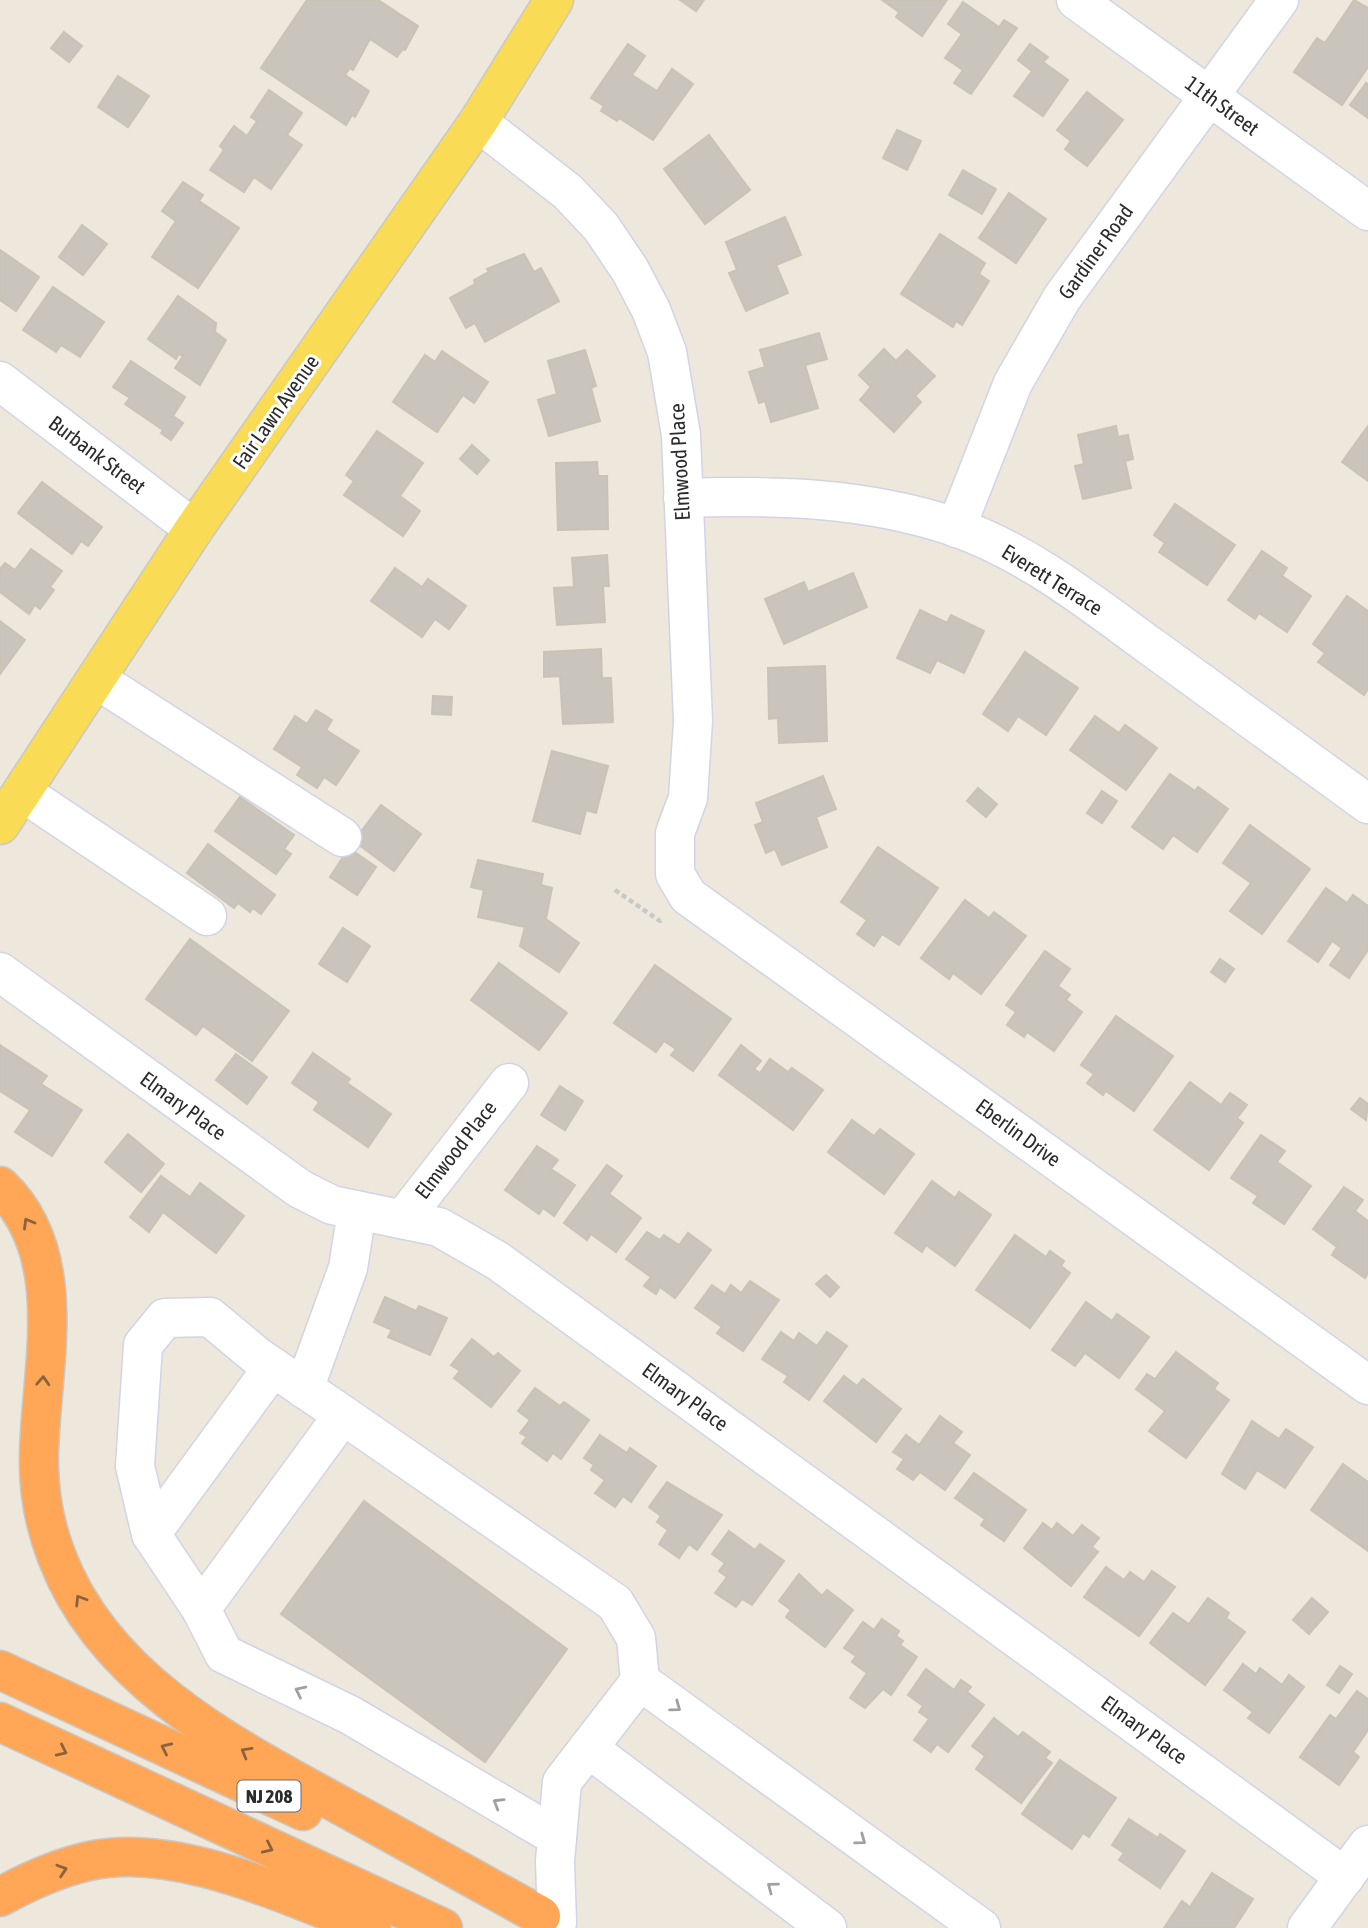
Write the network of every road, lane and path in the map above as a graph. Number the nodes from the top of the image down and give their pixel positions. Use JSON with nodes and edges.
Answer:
{"nodes":[{"id":1,"x":554,"y":0,"type":"edge"},
{"id":2,"x":1076,"y":0,"type":"edge"},
{"id":3,"x":1279,"y":0,"type":"edge"},
{"id":4,"x":1209,"y":96,"type":"junction"},
{"id":5,"x":478,"y":122,"type":"junction"},
{"id":6,"x":1368,"y":211,"type":"edge"},
{"id":7,"x":0,"y":381,"type":"edge"},
{"id":8,"x":682,"y":498,"type":"junction"},
{"id":9,"x":956,"y":528,"type":"junction"},
{"id":10,"x":194,"y":529,"type":"junction"},
{"id":11,"x":96,"y":679,"type":"junction"},
{"id":12,"x":22,"y":792,"type":"junction"},
{"id":13,"x":1368,"y":804,"type":"edge"},
{"id":14,"x":0,"y":825,"type":"edge"},
{"id":15,"x":342,"y":837,"type":"dead end"},
{"id":16,"x":676,"y":874,"type":"joint"},
{"id":17,"x":615,"y":890,"type":"dead end"},
{"id":18,"x":207,"y":916,"type":"dead end"},
{"id":19,"x":666,"y":918,"type":"dead end"},
{"id":20,"x":0,"y":971,"type":"edge"},
{"id":21,"x":509,"y":1083,"type":"dead end"},
{"id":22,"x":0,"y":1186,"type":"edge"},
{"id":23,"x":357,"y":1211,"type":"junction"},
{"id":24,"x":404,"y":1218,"type":"junction"},
{"id":25,"x":273,"y":1367,"type":"junction"},
{"id":26,"x":1368,"y":1385,"type":"edge"},
{"id":27,"x":303,"y":1389,"type":"junction"},
{"id":28,"x":343,"y":1415,"type":"junction"},
{"id":29,"x":151,"y":1534,"type":"junction"},
{"id":30,"x":201,"y":1609,"type":"junction"},
{"id":31,"x":0,"y":1670,"type":"edge"},
{"id":32,"x":640,"y":1681,"type":"junction"},
{"id":33,"x":0,"y":1723,"type":"edge"},
{"id":34,"x":588,"y":1748,"type":"junction"},
{"id":35,"x":557,"y":1837,"type":"junction"},
{"id":36,"x":1368,"y":1845,"type":"edge"},
{"id":37,"x":1345,"y":1877,"type":"junction"},
{"id":38,"x":0,"y":1897,"type":"edge"},
{"id":39,"x":556,"y":1922,"type":"edge"},
{"id":40,"x":372,"y":1928,"type":"edge"},
{"id":41,"x":443,"y":1928,"type":"edge"},
{"id":42,"x":827,"y":1928,"type":"edge"},
{"id":43,"x":981,"y":1928,"type":"edge"},
{"id":44,"x":1307,"y":1928,"type":"edge"}],
"edges":[{"from":1,"to":5,"type":"main road","name":"Fair Lawn Avenue"},
{"from":2,"to":4,"type":"street","name":"11th Street"},
{"from":3,"to":4,"type":"street","name":"Gardiner Road"},
{"from":4,"to":6,"type":"street","name":"11th Street"},
{"from":4,"to":9,"type":"street","name":"Gardiner Road"},
{"from":5,"to":8,"type":"street","name":"Elmwood Place"},
{"from":5,"to":10,"type":"main road","name":"Fair Lawn Avenue"},
{"from":7,"to":10,"type":"street","name":"Burbank Street"},
{"from":8,"to":9,"type":"street","name":"Everett Terrace"},
{"from":8,"to":16,"type":"street","name":"Elmwood Place"},
{"from":9,"to":13,"type":"street","name":"Everett Terrace"},
{"from":10,"to":11,"type":"main road","name":"Fair Lawn Avenue"},
{"from":11,"to":12,"type":"main road","name":"Fair Lawn Avenue"},
{"from":11,"to":15,"type":"street"},
{"from":12,"to":14,"type":"main road","name":"Fair Lawn Avenue"},
{"from":12,"to":18,"type":"street"},
{"from":16,"to":26,"type":"street","name":"Eberlin Drive"},
{"from":17,"to":19,"type":"path"},
{"from":20,"to":23,"type":"street","name":"Elmary Place"},
{"from":21,"to":24,"type":"street","name":"Elmwood Place"},
{"from":39,"to":22,"type":"highway","one_way":true},
{"from":23,"to":24,"type":"street","name":"Elmary Place"},
{"from":23,"to":27,"type":"street"},
{"from":24,"to":37,"type":"street","name":"Elmary Place"},
{"from":25,"to":27,"type":"street"},
{"from":25,"to":29,"type":"street"},
{"from":25,"to":29,"type":"street"},
{"from":27,"to":28,"type":"street"},
{"from":28,"to":30,"type":"street"},
{"from":28,"to":32,"type":"street"},
{"from":29,"to":30,"type":"street"},
{"from":35,"to":30,"type":"street","one_way":true},
{"from":39,"to":31,"type":"highway","number":"NJ 208","one_way":true},
{"from":32,"to":34,"type":"street"},
{"from":32,"to":43,"type":"street","one_way":true},
{"from":33,"to":41,"type":"highway","number":"NJ 208","one_way":true},
{"from":34,"to":35,"type":"street"},
{"from":42,"to":34,"type":"street","one_way":true},
{"from":35,"to":39,"type":"street"},
{"from":36,"to":37,"type":"street"},
{"from":37,"to":44,"type":"street"},
{"from":38,"to":40,"type":"highway","one_way":true}]}
